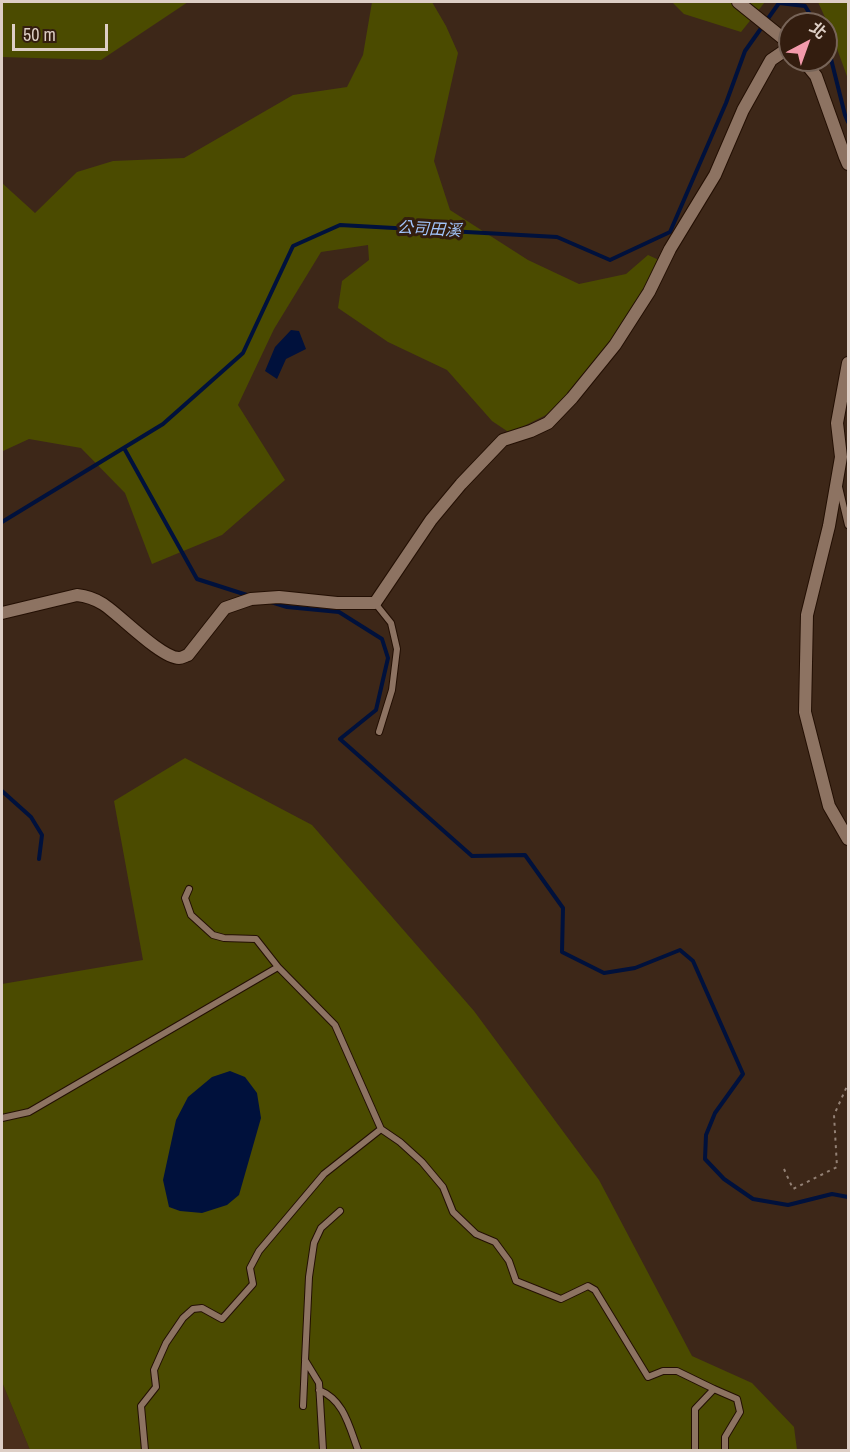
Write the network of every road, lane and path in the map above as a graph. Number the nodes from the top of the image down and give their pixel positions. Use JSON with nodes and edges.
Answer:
{"nodes":[{"id":1,"x":739,"y":2,"type":"edge"},
{"id":2,"x":778,"y":36,"type":"edge"},
{"id":3,"x":778,"y":55,"type":"edge"},
{"id":4,"x":813,"y":72,"type":"edge"},
{"id":5,"x":849,"y":164,"type":"edge"},
{"id":6,"x":849,"y":363,"type":"edge"},
{"id":7,"x":837,"y":478,"type":"junction"},
{"id":8,"x":849,"y":525,"type":"edge"},
{"id":9,"x":375,"y":603,"type":"junction"},
{"id":10,"x":2,"y":613,"type":"edge"},
{"id":11,"x":379,"y":732,"type":"dead end"},
{"id":12,"x":849,"y":839,"type":"edge"},
{"id":13,"x":189,"y":888,"type":"dead end"},
{"id":14,"x":278,"y":967,"type":"junction"},
{"id":15,"x":849,"y":1084,"type":"edge"},
{"id":16,"x":2,"y":1118,"type":"edge"},
{"id":17,"x":381,"y":1129,"type":"junction"},
{"id":18,"x":784,"y":1169,"type":"dead end"},
{"id":19,"x":340,"y":1211,"type":"dead end"},
{"id":20,"x":305,"y":1360,"type":"junction"},
{"id":21,"x":319,"y":1389,"type":"junction"},
{"id":22,"x":714,"y":1389,"type":"junction"},
{"id":23,"x":303,"y":1406,"type":"dead end"},
{"id":24,"x":145,"y":1450,"type":"edge"},
{"id":25,"x":323,"y":1450,"type":"edge"},
{"id":26,"x":358,"y":1450,"type":"edge"},
{"id":27,"x":695,"y":1450,"type":"edge"},
{"id":28,"x":725,"y":1450,"type":"edge"}],
"edges":[{"from":1,"to":2,"type":"street"},
{"from":3,"to":9,"type":"street"},
{"from":4,"to":5,"type":"street"},
{"from":6,"to":7,"type":"street"},
{"from":7,"to":8,"type":"lane"},
{"from":7,"to":12,"type":"street"},
{"from":9,"to":10,"type":"street"},
{"from":9,"to":11,"type":"lane"},
{"from":13,"to":14,"type":"lane"},
{"from":14,"to":16,"type":"lane"},
{"from":14,"to":17,"type":"lane"},
{"from":15,"to":18,"type":"path"},
{"from":17,"to":22,"type":"lane"},
{"from":17,"to":24,"type":"lane"},
{"from":19,"to":20,"type":"lane"},
{"from":20,"to":21,"type":"lane"},
{"from":20,"to":23,"type":"lane"},
{"from":21,"to":25,"type":"lane"},
{"from":21,"to":26,"type":"lane"},
{"from":22,"to":27,"type":"lane"},
{"from":22,"to":28,"type":"lane"}]}
